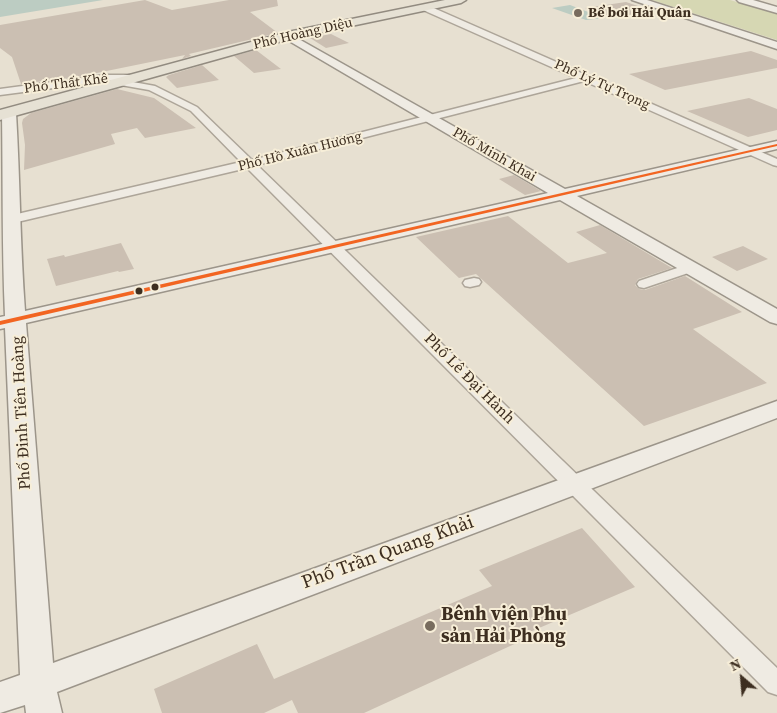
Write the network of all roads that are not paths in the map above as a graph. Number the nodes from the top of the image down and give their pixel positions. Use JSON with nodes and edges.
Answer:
{"nodes":[{"id":1,"x":461,"y":0,"type":"edge"},
{"id":2,"x":638,"y":0,"type":"edge"},
{"id":3,"x":742,"y":0,"type":"edge"},
{"id":4,"x":426,"y":8,"type":"junction"},
{"id":5,"x":777,"y":10,"type":"edge"},
{"id":6,"x":288,"y":36,"type":"junction"},
{"id":7,"x":777,"y":46,"type":"edge"},
{"id":8,"x":140,"y":76,"type":"junction"},
{"id":9,"x":585,"y":78,"type":"junction"},
{"id":10,"x":118,"y":82,"type":"junction"},
{"id":11,"x":152,"y":88,"type":"junction"},
{"id":12,"x":3,"y":92,"type":"edge"},
{"id":13,"x":4,"y":114,"type":"edge"},
{"id":14,"x":433,"y":120,"type":"junction"},
{"id":15,"x":777,"y":145,"type":"edge"},
{"id":16,"x":751,"y":152,"type":"junction"},
{"id":17,"x":777,"y":163,"type":"edge"},
{"id":18,"x":251,"y":165,"type":"junction"},
{"id":19,"x":563,"y":194,"type":"junction"},
{"id":20,"x":13,"y":219,"type":"junction"},
{"id":21,"x":6,"y":244,"type":"edge"},
{"id":22,"x":335,"y":248,"type":"junction"},
{"id":23,"x":689,"y":268,"type":"junction"},
{"id":24,"x":644,"y":284,"type":"dead end"},
{"id":25,"x":777,"y":318,"type":"edge"},
{"id":26,"x":8,"y":322,"type":"edge"},
{"id":27,"x":777,"y":409,"type":"edge"},
{"id":28,"x":575,"y":484,"type":"junction"},
{"id":29,"x":37,"y":682,"type":"junction"},
{"id":30,"x":777,"y":684,"type":"edge"},
{"id":31,"x":0,"y":698,"type":"edge"},
{"id":32,"x":44,"y":713,"type":"edge"}],
"edges":[{"from":1,"to":4,"type":"main road","name":"Phố Hoàng Diệu"},
{"from":2,"to":7,"type":"main road"},
{"from":3,"to":5,"type":"main road"},
{"from":4,"to":6,"type":"main road","name":"Phố Hoàng Diệu"},
{"from":4,"to":9,"type":"street","name":"Phố Lý Tự Trọng"},
{"from":6,"to":8,"type":"main road","name":"Phố Hoàng Diệu"},
{"from":6,"to":14,"type":"main road","name":"Phố Minh Khai"},
{"from":8,"to":10,"type":"main road","name":"Phố Hoàng Diệu"},
{"from":8,"to":11,"type":"street"},
{"from":8,"to":12,"type":"street","name":"Phố Thất Khê"},
{"from":9,"to":14,"type":"street","name":"Phố Hồ Xuân Hương"},
{"from":9,"to":16,"type":"street","name":"Phố Lý Tự Trọng"},
{"from":10,"to":11,"type":"street","name":"Phố Lê Đại Hành"},
{"from":10,"to":13,"type":"main road","name":"Phố Hoàng Diệu"},
{"from":11,"to":18,"type":"street","name":"Phố Lê Đại Hành"},
{"from":12,"to":13,"type":"street"},
{"from":13,"to":20,"type":"main road","name":"Phố Đinh Tiên Hoàng"},
{"from":14,"to":18,"type":"street","name":"Phố Hồ Xuân Hương"},
{"from":14,"to":19,"type":"main road","name":"Phố Minh Khai"},
{"from":15,"to":16,"type":"main road"},
{"from":16,"to":17,"type":"street","name":"Phố Lý Tự Trọng"},
{"from":16,"to":19,"type":"main road"},
{"from":18,"to":20,"type":"street","name":"Phố Hồ Xuân Hương"},
{"from":18,"to":22,"type":"street","name":"Phố Lê Đại Hành"},
{"from":19,"to":22,"type":"main road"},
{"from":19,"to":23,"type":"main road","name":"Phố Minh Khai"},
{"from":20,"to":21,"type":"main road","name":"Phố Đinh Tiên Hoàng"},
{"from":21,"to":26,"type":"main road","name":"Phố Đinh Tiên Hoàng"},
{"from":22,"to":26,"type":"main road"},
{"from":22,"to":28,"type":"street","name":"Phố Lê Đại Hành"},
{"from":23,"to":24,"type":"street"},
{"from":23,"to":25,"type":"main road","name":"Phố Minh Khai"},
{"from":26,"to":29,"type":"main road","name":"Phố Đinh Tiên Hoàng"},
{"from":27,"to":28,"type":"main road","name":"Phố Trần Quang Khải"},
{"from":28,"to":29,"type":"main road","name":"Phố Trần Quang Khải"},
{"from":28,"to":30,"type":"street","name":"Phố Lê Đại Hành"},
{"from":29,"to":31,"type":"main road","name":"Phố Trần Quang Khải"},
{"from":29,"to":32,"type":"main road","name":"Phố Đinh Tiên Hoàng"}]}
